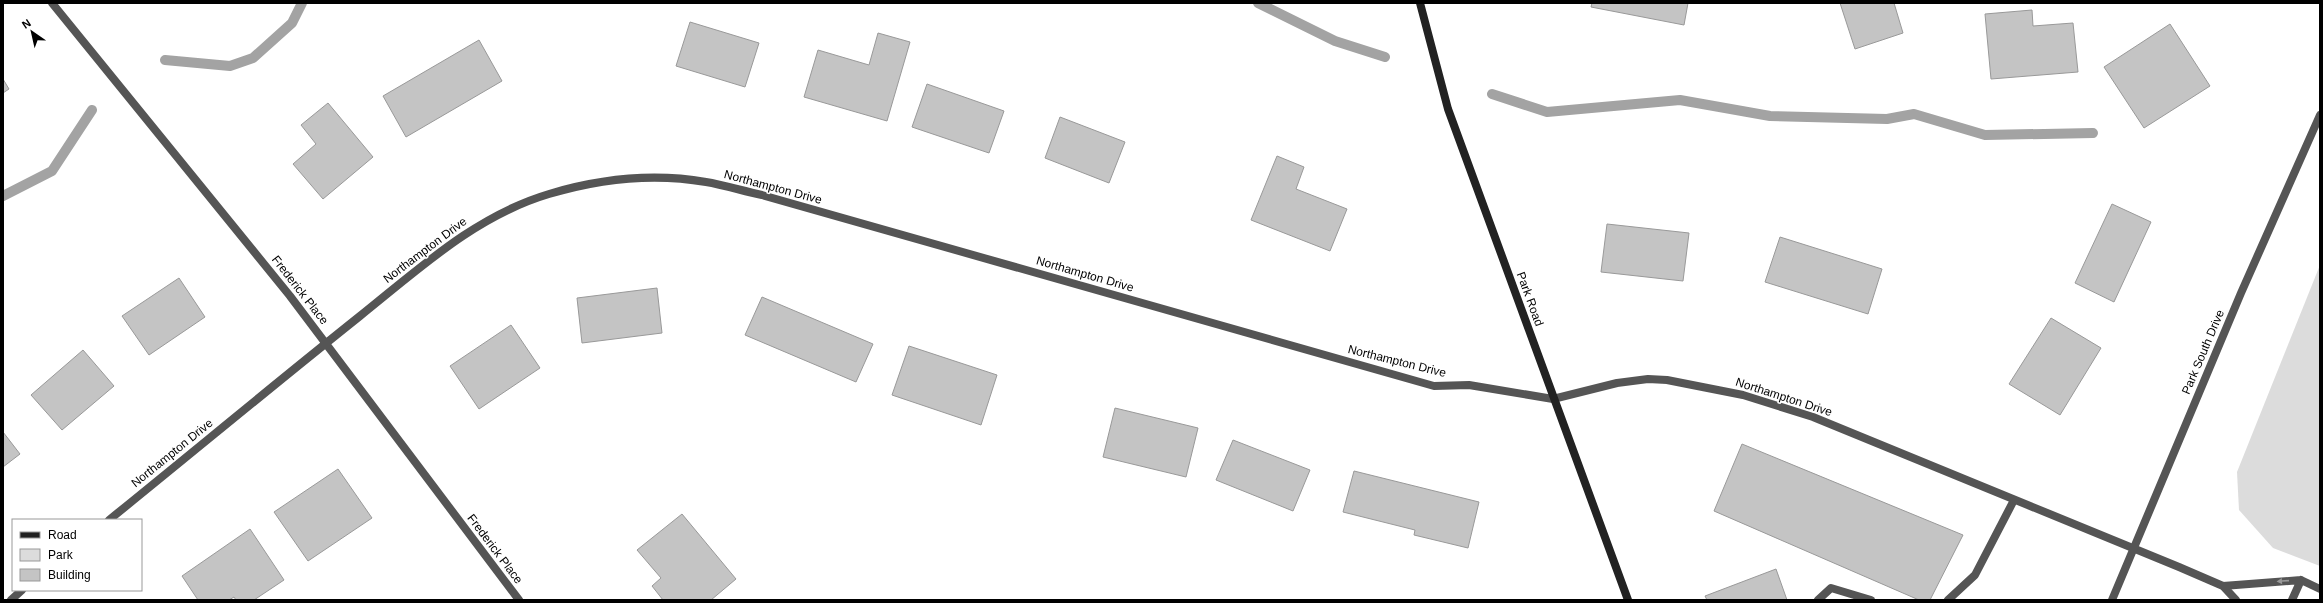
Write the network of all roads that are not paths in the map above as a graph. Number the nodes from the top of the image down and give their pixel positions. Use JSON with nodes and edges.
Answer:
{"nodes":[{"id":1,"x":52,"y":3,"type":"edge"},
{"id":2,"x":1420,"y":3,"type":"edge"},
{"id":3,"x":2320,"y":115,"type":"edge"},
{"id":4,"x":325,"y":343,"type":"junction"},
{"id":5,"x":1553,"y":399,"type":"junction"},
{"id":6,"x":2014,"y":500,"type":"junction"},
{"id":7,"x":110,"y":519,"type":"edge"},
{"id":8,"x":2133,"y":548,"type":"junction"},
{"id":9,"x":2301,"y":580,"type":"junction"},
{"id":10,"x":2223,"y":586,"type":"junction"},
{"id":11,"x":2320,"y":589,"type":"edge"},
{"id":12,"x":21,"y":591,"type":"edge"},
{"id":13,"x":11,"y":600,"type":"edge"},
{"id":14,"x":519,"y":600,"type":"edge"},
{"id":15,"x":1628,"y":600,"type":"edge"},
{"id":16,"x":1818,"y":600,"type":"edge"},
{"id":17,"x":1871,"y":600,"type":"edge"},
{"id":18,"x":1948,"y":600,"type":"edge"},
{"id":19,"x":2112,"y":600,"type":"edge"},
{"id":20,"x":2236,"y":600,"type":"edge"},
{"id":21,"x":2292,"y":600,"type":"edge"}],
"edges":[{"from":1,"to":4,"type":"street","name":"Frederick Place"},
{"from":2,"to":5,"type":"main road","name":"Park Road"},
{"from":3,"to":8,"type":"street","name":"Park South Drive"},
{"from":4,"to":5,"type":"street","name":"Northampton Drive"},
{"from":4,"to":7,"type":"street","name":"Northampton Drive"},
{"from":4,"to":14,"type":"street","name":"Frederick Place"},
{"from":5,"to":6,"type":"street","name":"Northampton Drive"},
{"from":5,"to":15,"type":"main road","name":"Park Road"},
{"from":6,"to":8,"type":"street","name":"Northampton Drive"},
{"from":6,"to":18,"type":"street"},
{"from":8,"to":10,"type":"street","name":"Northampton Drive"},
{"from":8,"to":19,"type":"street","name":"Park South Drive"},
{"from":9,"to":10,"type":"street","one_way":true},
{"from":9,"to":11,"type":"street"},
{"from":9,"to":21,"type":"street"},
{"from":10,"to":20,"type":"street"},
{"from":12,"to":13,"type":"street"},
{"from":16,"to":17,"type":"street"}]}
